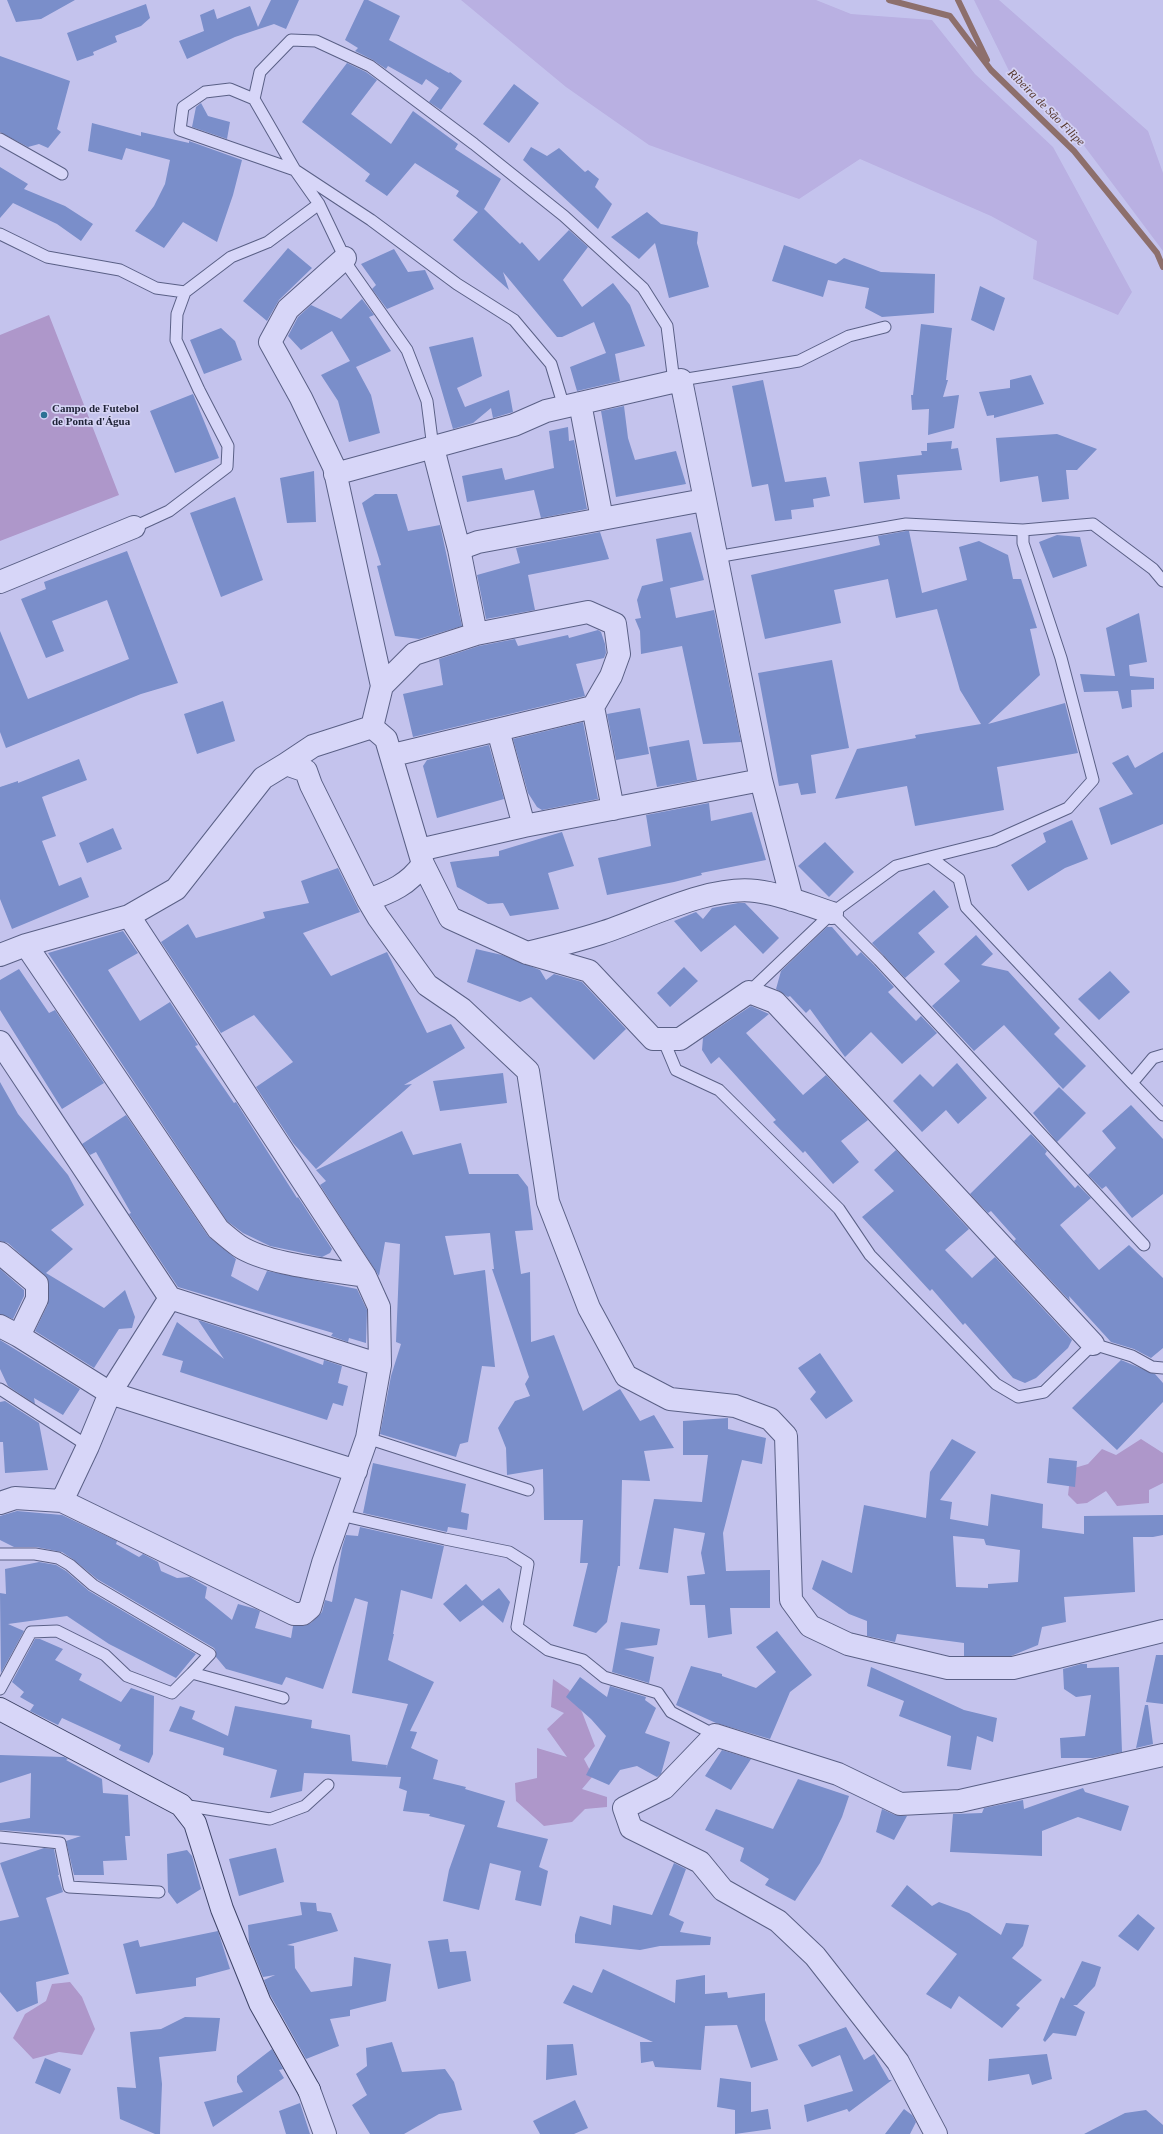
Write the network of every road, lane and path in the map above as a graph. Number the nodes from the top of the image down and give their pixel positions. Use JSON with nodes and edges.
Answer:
{"nodes":[{"id":1,"x":254,"y":99,"type":"junction"},
{"id":2,"x":0,"y":139,"type":"edge"},
{"id":3,"x":295,"y":170,"type":"junction"},
{"id":4,"x":62,"y":174,"type":"dead end"},
{"id":5,"x":319,"y":204,"type":"junction"},
{"id":6,"x":0,"y":234,"type":"edge"},
{"id":7,"x":345,"y":258,"type":"junction"},
{"id":8,"x":185,"y":292,"type":"junction"},
{"id":9,"x":885,"y":327,"type":"dead end"},
{"id":10,"x":678,"y":381,"type":"junction"},
{"id":11,"x":572,"y":405,"type":"junction"},
{"id":12,"x":433,"y":448,"type":"junction"},
{"id":13,"x":335,"y":474,"type":"junction"},
{"id":14,"x":704,"y":500,"type":"junction"},
{"id":15,"x":602,"y":519,"type":"junction"},
{"id":16,"x":134,"y":527,"type":"joint"},
{"id":17,"x":1023,"y":530,"type":"junction"},
{"id":18,"x":459,"y":548,"type":"junction"},
{"id":19,"x":716,"y":557,"type":"junction"},
{"id":20,"x":1163,"y":581,"type":"edge"},
{"id":21,"x":0,"y":582,"type":"edge"},
{"id":22,"x":476,"y":634,"type":"junction"},
{"id":23,"x":382,"y":686,"type":"junction"},
{"id":24,"x":592,"y":707,"type":"junction"},
{"id":25,"x":372,"y":727,"type":"junction"},
{"id":26,"x":498,"y":730,"type":"junction"},
{"id":27,"x":392,"y":755,"type":"junction"},
{"id":28,"x":286,"y":764,"type":"junction"},
{"id":29,"x":761,"y":780,"type":"junction"},
{"id":30,"x":614,"y":809,"type":"junction"},
{"id":31,"x":524,"y":826,"type":"junction"},
{"id":32,"x":421,"y":857,"type":"junction"},
{"id":33,"x":930,"y":857,"type":"junction"},
{"id":34,"x":368,"y":900,"type":"junction"},
{"id":35,"x":792,"y":900,"type":"junction"},
{"id":36,"x":832,"y":913,"type":"junction"},
{"id":37,"x":129,"y":916,"type":"junction"},
{"id":38,"x":26,"y":945,"type":"junction"},
{"id":39,"x":527,"y":953,"type":"junction"},
{"id":40,"x":0,"y":955,"type":"edge"},
{"id":41,"x":749,"y":992,"type":"junction"},
{"id":42,"x":663,"y":1039,"type":"junction"},
{"id":43,"x":0,"y":1042,"type":"edge"},
{"id":44,"x":1163,"y":1055,"type":"edge"},
{"id":45,"x":1132,"y":1082,"type":"junction"},
{"id":46,"x":1163,"y":1115,"type":"edge"},
{"id":47,"x":1144,"y":1245,"type":"dead end"},
{"id":48,"x":0,"y":1253,"type":"edge"},
{"id":49,"x":365,"y":1276,"type":"junction"},
{"id":50,"x":170,"y":1298,"type":"junction"},
{"id":51,"x":10,"y":1331,"type":"edge"},
{"id":52,"x":1093,"y":1344,"type":"junction"},
{"id":53,"x":380,"y":1365,"type":"junction"},
{"id":54,"x":1163,"y":1368,"type":"edge"},
{"id":55,"x":0,"y":1389,"type":"edge"},
{"id":56,"x":110,"y":1393,"type":"junction"},
{"id":57,"x":367,"y":1438,"type":"junction"},
{"id":58,"x":88,"y":1446,"type":"junction"},
{"id":59,"x":356,"y":1471,"type":"junction"},
{"id":60,"x":528,"y":1490,"type":"dead end"},
{"id":61,"x":62,"y":1500,"type":"junction"},
{"id":62,"x":0,"y":1503,"type":"edge"},
{"id":63,"x":340,"y":1515,"type":"junction"},
{"id":64,"x":0,"y":1554,"type":"edge"},
{"id":65,"x":1163,"y":1631,"type":"edge"},
{"id":66,"x":192,"y":1673,"type":"junction"},
{"id":67,"x":0,"y":1689,"type":"edge"},
{"id":68,"x":283,"y":1698,"type":"dead end"},
{"id":69,"x":0,"y":1709,"type":"edge"},
{"id":70,"x":714,"y":1735,"type":"junction"},
{"id":71,"x":1163,"y":1755,"type":"edge"},
{"id":72,"x":328,"y":1785,"type":"dead end"},
{"id":73,"x":181,"y":1805,"type":"junction"},
{"id":74,"x":0,"y":1838,"type":"edge"},
{"id":75,"x":159,"y":1892,"type":"dead end"},
{"id":76,"x":325,"y":2134,"type":"edge"},
{"id":77,"x":936,"y":2134,"type":"edge"}],
"edges":[{"from":1,"to":3,"type":"lane"},
{"from":1,"to":3,"type":"lane"},
{"from":1,"to":10,"type":"lane"},
{"from":2,"to":4,"type":"lane"},
{"from":3,"to":5,"type":"lane"},
{"from":3,"to":11,"type":"lane"},
{"from":5,"to":7,"type":"lane"},
{"from":5,"to":8,"type":"lane"},
{"from":6,"to":8,"type":"lane"},
{"from":7,"to":12,"type":"lane"},
{"from":7,"to":13,"type":"street"},
{"from":8,"to":16,"type":"lane"},
{"from":9,"to":10,"type":"lane"},
{"from":10,"to":11,"type":"street"},
{"from":10,"to":14,"type":"street"},
{"from":11,"to":12,"type":"street"},
{"from":11,"to":15,"type":"street"},
{"from":12,"to":13,"type":"street"},
{"from":12,"to":18,"type":"street"},
{"from":13,"to":23,"type":"street"},
{"from":14,"to":15,"type":"street"},
{"from":14,"to":19,"type":"street"},
{"from":15,"to":18,"type":"street"},
{"from":16,"to":21,"type":"street"},
{"from":17,"to":19,"type":"lane"},
{"from":17,"to":20,"type":"lane"},
{"from":17,"to":33,"type":"lane"},
{"from":18,"to":22,"type":"street"},
{"from":19,"to":29,"type":"street"},
{"from":22,"to":23,"type":"street"},
{"from":22,"to":24,"type":"street"},
{"from":23,"to":25,"type":"street"},
{"from":24,"to":26,"type":"street"},
{"from":24,"to":30,"type":"street"},
{"from":25,"to":27,"type":"street"},
{"from":25,"to":28,"type":"street"},
{"from":26,"to":27,"type":"street"},
{"from":26,"to":31,"type":"street"},
{"from":27,"to":32,"type":"street"},
{"from":28,"to":34,"type":"street"},
{"from":28,"to":37,"type":"street"},
{"from":29,"to":30,"type":"street"},
{"from":29,"to":35,"type":"street"},
{"from":30,"to":31,"type":"street"},
{"from":31,"to":32,"type":"street"},
{"from":32,"to":34,"type":"street"},
{"from":32,"to":39,"type":"street"},
{"from":33,"to":36,"type":"lane"},
{"from":33,"to":45,"type":"lane"},
{"from":34,"to":65,"type":"street"},
{"from":35,"to":36,"type":"street"},
{"from":35,"to":39,"type":"street"},
{"from":36,"to":41,"type":"lane"},
{"from":36,"to":47,"type":"lane"},
{"from":37,"to":38,"type":"street"},
{"from":37,"to":49,"type":"street"},
{"from":38,"to":40,"type":"street"},
{"from":38,"to":49,"type":"street"},
{"from":39,"to":42,"type":"street"},
{"from":41,"to":42,"type":"street"},
{"from":41,"to":52,"type":"street"},
{"from":42,"to":52,"type":"lane"},
{"from":43,"to":50,"type":"street"},
{"from":44,"to":45,"type":"lane"},
{"from":45,"to":46,"type":"lane"},
{"from":48,"to":51,"type":"street"},
{"from":49,"to":53,"type":"street"},
{"from":50,"to":53,"type":"street"},
{"from":50,"to":56,"type":"street"},
{"from":51,"to":56,"type":"street"},
{"from":52,"to":54,"type":"lane"},
{"from":53,"to":57,"type":"street"},
{"from":55,"to":58,"type":"lane"},
{"from":56,"to":58,"type":"street"},
{"from":56,"to":59,"type":"street"},
{"from":57,"to":59,"type":"street"},
{"from":57,"to":60,"type":"lane"},
{"from":58,"to":61,"type":"street"},
{"from":59,"to":63,"type":"street"},
{"from":61,"to":62,"type":"street"},
{"from":61,"to":63,"type":"street"},
{"from":63,"to":70,"type":"lane"},
{"from":64,"to":66,"type":"lane"},
{"from":66,"to":67,"type":"lane"},
{"from":66,"to":68,"type":"lane"},
{"from":69,"to":73,"type":"street"},
{"from":70,"to":71,"type":"street"},
{"from":70,"to":77,"type":"street"},
{"from":72,"to":73,"type":"lane"},
{"from":73,"to":76,"type":"street"},
{"from":74,"to":75,"type":"lane"}]}
